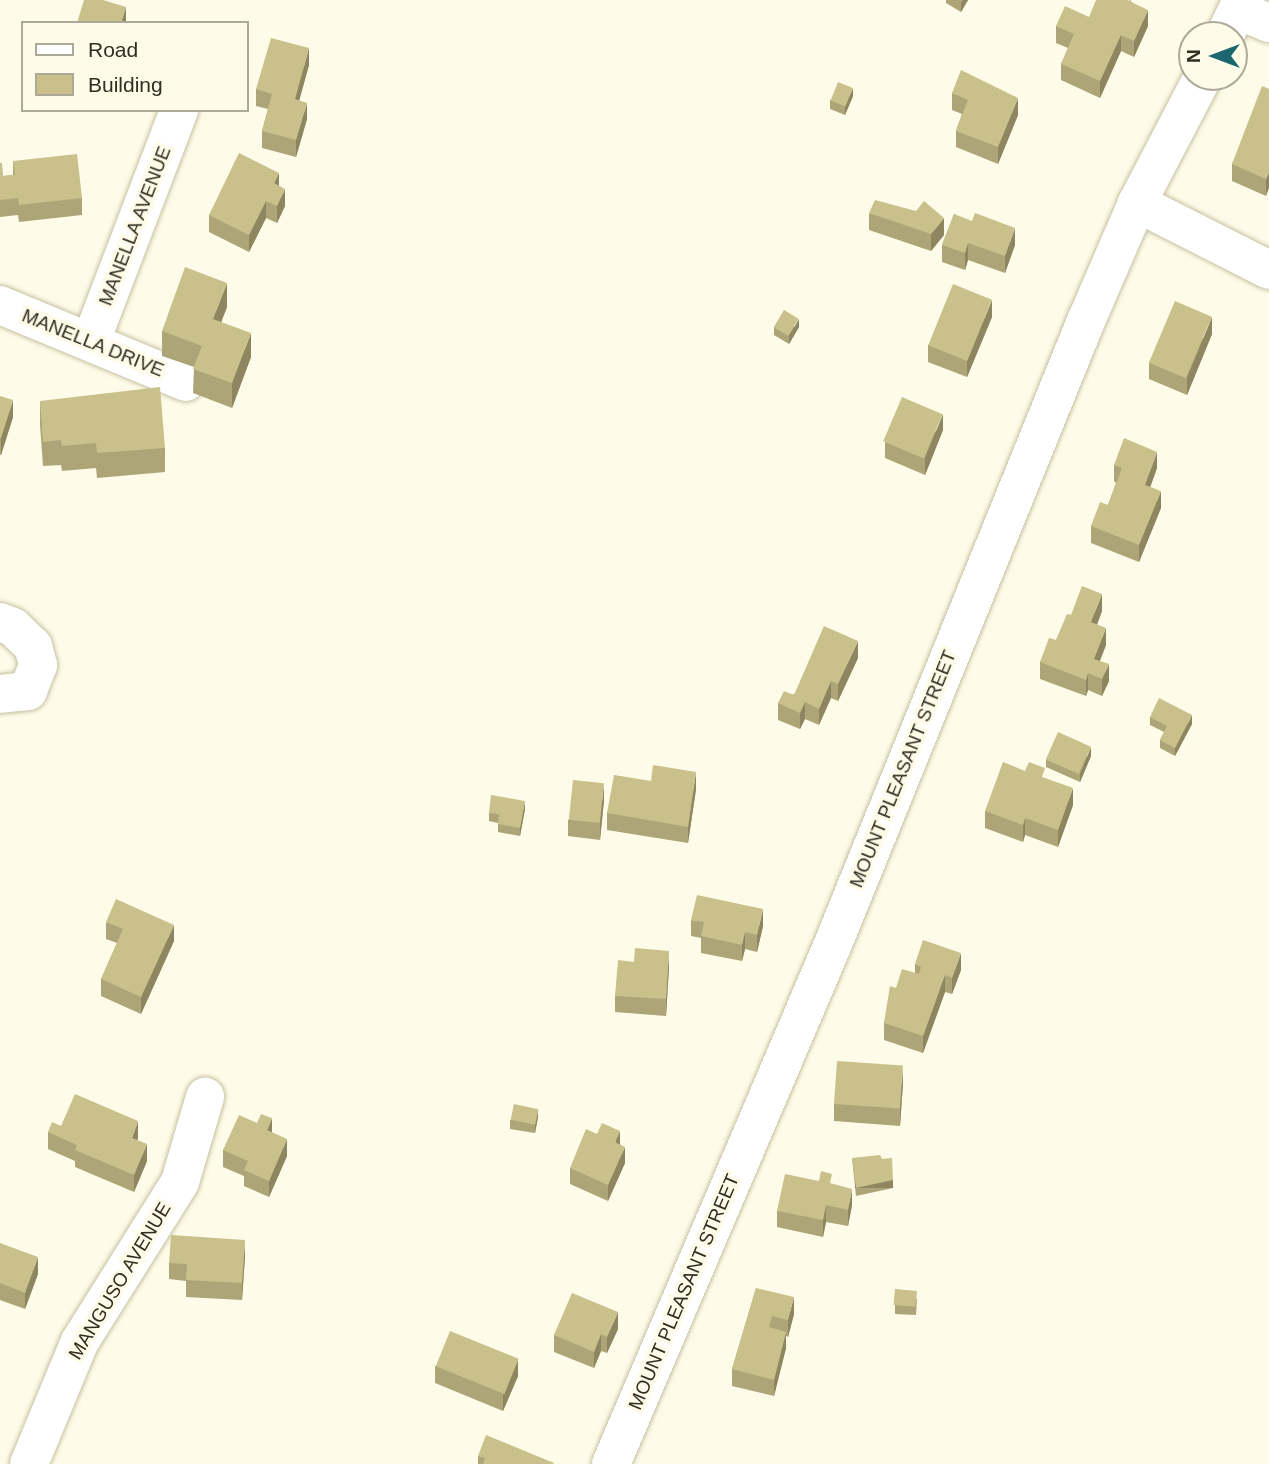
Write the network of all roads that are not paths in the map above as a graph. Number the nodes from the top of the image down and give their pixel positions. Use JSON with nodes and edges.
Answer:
{"nodes":[{"id":1,"x":1196,"y":91,"type":"edge"},
{"id":2,"x":178,"y":112,"type":"edge"},
{"id":3,"x":1137,"y":203,"type":"junction"},
{"id":4,"x":1269,"y":271,"type":"edge"},
{"id":5,"x":0,"y":305,"type":"edge"},
{"id":6,"x":91,"y":341,"type":"junction"},
{"id":7,"x":186,"y":382,"type":"dead end"},
{"id":8,"x":0,"y":622,"type":"edge"},
{"id":9,"x":0,"y":694,"type":"edge"},
{"id":10,"x":205,"y":1097,"type":"dead end"},
{"id":11,"x":29,"y":1464,"type":"edge"},
{"id":12,"x":611,"y":1464,"type":"edge"}],
"edges":[{"from":1,"to":3,"type":"street","name":"MOUNT PLEASANT STREET"},
{"from":2,"to":6,"type":"street","name":"MANELLA AVENUE"},
{"from":3,"to":4,"type":"street"},
{"from":3,"to":12,"type":"street","name":"MOUNT PLEASANT STREET"},
{"from":5,"to":6,"type":"street","name":"MANELLA DRIVE"},
{"from":6,"to":7,"type":"street","name":"MANELLA DRIVE"},
{"from":8,"to":9,"type":"street"},
{"from":10,"to":11,"type":"street","name":"MANGUSO AVENUE"}]}
